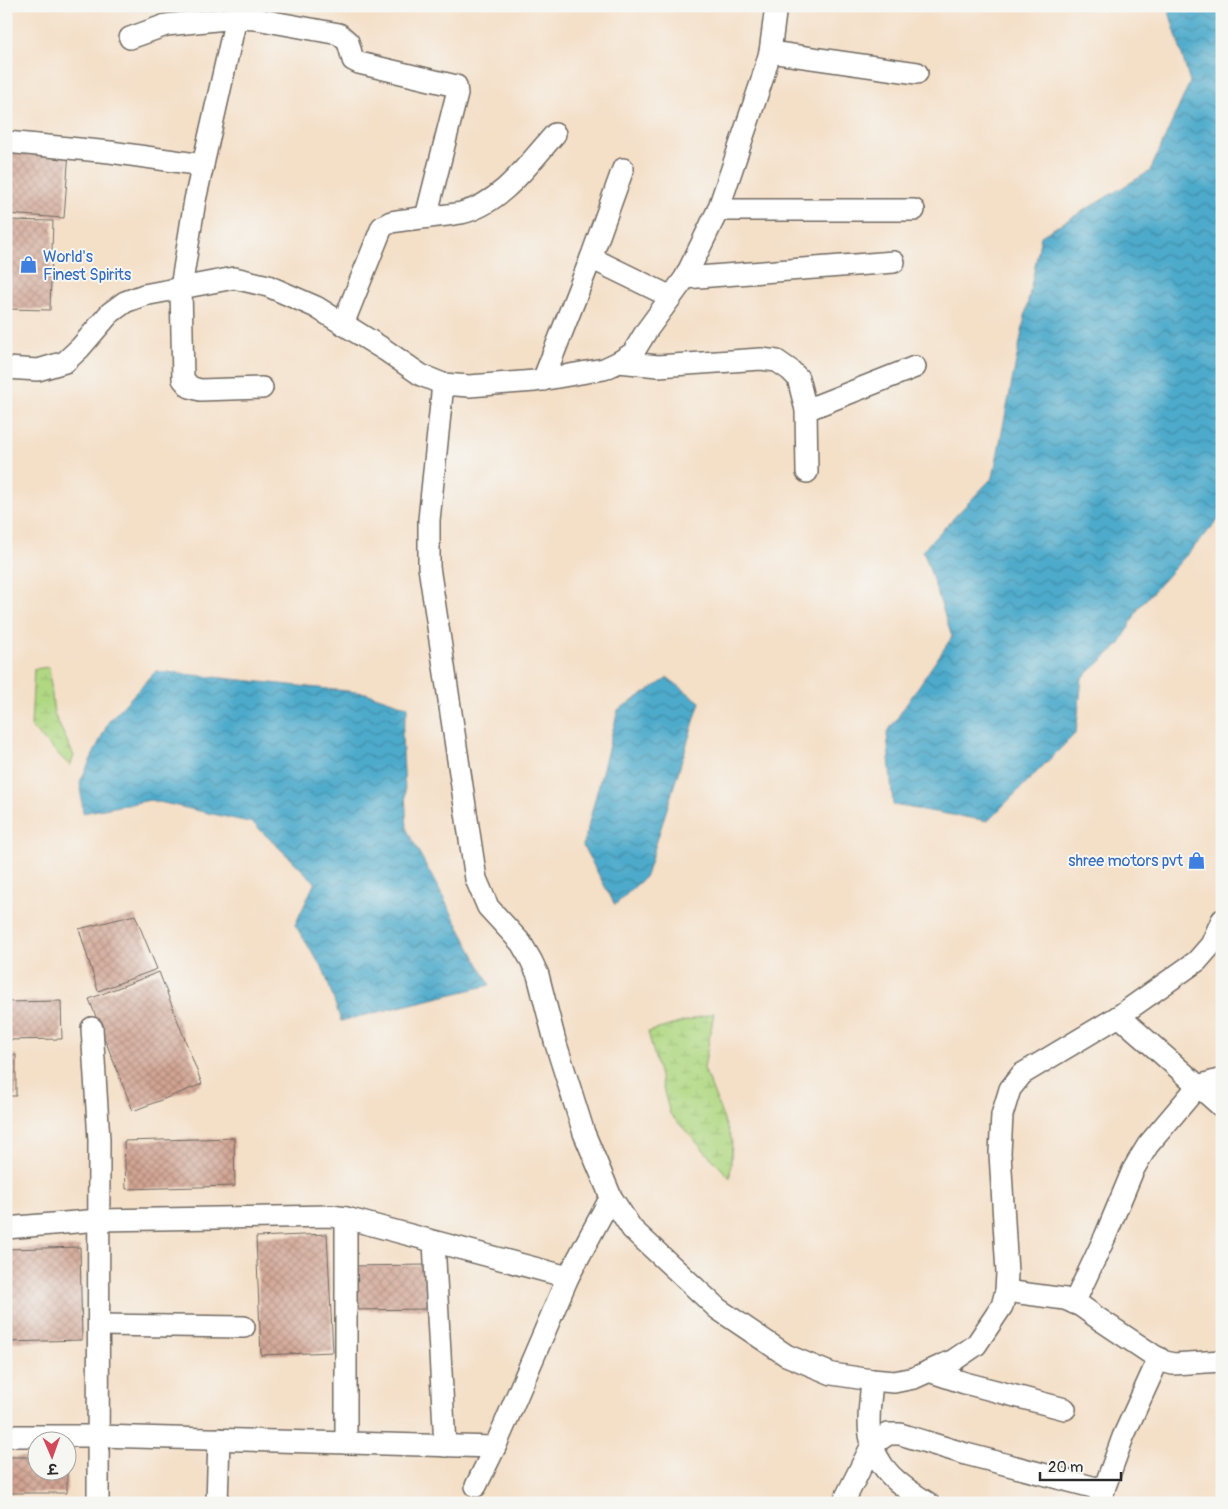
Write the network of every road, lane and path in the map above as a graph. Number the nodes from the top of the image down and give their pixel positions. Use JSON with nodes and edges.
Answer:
{"nodes":[{"id":1,"x":776,"y":6,"type":"edge"},
{"id":2,"x":236,"y":18,"type":"junction"},
{"id":3,"x":130,"y":38,"type":"dead end"},
{"id":4,"x":770,"y":52,"type":"junction"},
{"id":5,"x":917,"y":73,"type":"dead end"},
{"id":6,"x":555,"y":134,"type":"dead end"},
{"id":7,"x":6,"y":142,"type":"edge"},
{"id":8,"x":203,"y":165,"type":"junction"},
{"id":9,"x":623,"y":169,"type":"dead end"},
{"id":10,"x":718,"y":210,"type":"junction"},
{"id":11,"x":914,"y":210,"type":"dead end"},
{"id":12,"x":426,"y":217,"type":"junction"},
{"id":13,"x":591,"y":258,"type":"junction"},
{"id":14,"x":894,"y":262,"type":"dead end"},
{"id":15,"x":685,"y":278,"type":"junction"},
{"id":16,"x":181,"y":288,"type":"junction"},
{"id":17,"x":672,"y":297,"type":"junction"},
{"id":18,"x":343,"y":324,"type":"junction"},
{"id":19,"x":620,"y":362,"type":"junction"},
{"id":20,"x":915,"y":367,"type":"dead end"},
{"id":21,"x":6,"y":368,"type":"edge"},
{"id":22,"x":543,"y":380,"type":"junction"},
{"id":23,"x":443,"y":384,"type":"junction"},
{"id":24,"x":262,"y":388,"type":"dead end"},
{"id":25,"x":806,"y":410,"type":"junction"},
{"id":26,"x":807,"y":472,"type":"dead end"},
{"id":27,"x":1222,"y":920,"type":"edge"},
{"id":28,"x":1119,"y":1016,"type":"junction"},
{"id":29,"x":92,"y":1028,"type":"dead end"},
{"id":30,"x":1222,"y":1079,"type":"edge"},
{"id":31,"x":1198,"y":1086,"type":"junction"},
{"id":32,"x":1222,"y":1107,"type":"edge"},
{"id":33,"x":611,"y":1197,"type":"junction"},
{"id":34,"x":346,"y":1218,"type":"junction"},
{"id":35,"x":99,"y":1220,"type":"junction"},
{"id":36,"x":6,"y":1228,"type":"edge"},
{"id":37,"x":434,"y":1242,"type":"junction"},
{"id":38,"x":568,"y":1277,"type":"junction"},
{"id":39,"x":1006,"y":1291,"type":"junction"},
{"id":40,"x":1074,"y":1303,"type":"junction"},
{"id":41,"x":99,"y":1324,"type":"junction"},
{"id":42,"x":244,"y":1327,"type":"dead end"},
{"id":43,"x":1159,"y":1358,"type":"junction"},
{"id":44,"x":1222,"y":1360,"type":"edge"},
{"id":45,"x":929,"y":1371,"type":"junction"},
{"id":46,"x":872,"y":1380,"type":"junction"},
{"id":47,"x":1065,"y":1409,"type":"dead end"},
{"id":48,"x":6,"y":1436,"type":"edge"},
{"id":49,"x":98,"y":1436,"type":"junction"},
{"id":50,"x":219,"y":1439,"type":"junction"},
{"id":51,"x":346,"y":1443,"type":"junction"},
{"id":52,"x":872,"y":1445,"type":"junction"},
{"id":53,"x":445,"y":1446,"type":"junction"},
{"id":54,"x":495,"y":1447,"type":"junction"},
{"id":55,"x":476,"y":1486,"type":"dead end"},
{"id":56,"x":1102,"y":1496,"type":"edge"},
{"id":57,"x":98,"y":1503,"type":"edge"},
{"id":58,"x":217,"y":1503,"type":"edge"},
{"id":59,"x":843,"y":1503,"type":"edge"},
{"id":60,"x":928,"y":1503,"type":"edge"}],
"edges":[{"from":1,"to":4,"type":"street"},
{"from":2,"to":3,"type":"street"},
{"from":2,"to":8,"type":"street"},
{"from":2,"to":12,"type":"street"},
{"from":4,"to":5,"type":"street"},
{"from":4,"to":10,"type":"street"},
{"from":6,"to":12,"type":"street"},
{"from":7,"to":8,"type":"street"},
{"from":8,"to":16,"type":"street"},
{"from":9,"to":13,"type":"street"},
{"from":10,"to":11,"type":"street"},
{"from":10,"to":15,"type":"street"},
{"from":12,"to":18,"type":"street"},
{"from":13,"to":17,"type":"street"},
{"from":13,"to":22,"type":"street"},
{"from":14,"to":15,"type":"street"},
{"from":15,"to":17,"type":"street"},
{"from":16,"to":18,"type":"street"},
{"from":16,"to":21,"type":"street"},
{"from":16,"to":24,"type":"street"},
{"from":17,"to":19,"type":"street"},
{"from":18,"to":23,"type":"street"},
{"from":19,"to":22,"type":"street"},
{"from":19,"to":25,"type":"street"},
{"from":20,"to":25,"type":"street"},
{"from":22,"to":23,"type":"street"},
{"from":23,"to":33,"type":"street"},
{"from":25,"to":26,"type":"street"},
{"from":27,"to":28,"type":"street"},
{"from":28,"to":31,"type":"street"},
{"from":28,"to":39,"type":"street"},
{"from":29,"to":35,"type":"street"},
{"from":30,"to":31,"type":"street"},
{"from":31,"to":32,"type":"street"},
{"from":31,"to":40,"type":"street"},
{"from":33,"to":38,"type":"street"},
{"from":33,"to":46,"type":"street"},
{"from":34,"to":35,"type":"street"},
{"from":34,"to":37,"type":"street"},
{"from":34,"to":51,"type":"street"},
{"from":35,"to":36,"type":"street"},
{"from":35,"to":41,"type":"street"},
{"from":37,"to":38,"type":"street"},
{"from":37,"to":53,"type":"street"},
{"from":38,"to":54,"type":"street"},
{"from":39,"to":40,"type":"street"},
{"from":39,"to":45,"type":"street"},
{"from":40,"to":43,"type":"street"},
{"from":41,"to":42,"type":"street"},
{"from":41,"to":49,"type":"street"},
{"from":43,"to":44,"type":"street"},
{"from":43,"to":56,"type":"street"},
{"from":45,"to":46,"type":"street"},
{"from":45,"to":47,"type":"street"},
{"from":46,"to":52,"type":"street"},
{"from":48,"to":49,"type":"street"},
{"from":49,"to":50,"type":"street"},
{"from":49,"to":57,"type":"street"},
{"from":50,"to":51,"type":"street"},
{"from":50,"to":58,"type":"street"},
{"from":51,"to":53,"type":"street"},
{"from":52,"to":56,"type":"street"},
{"from":52,"to":59,"type":"street"},
{"from":52,"to":60,"type":"street"},
{"from":53,"to":54,"type":"street"},
{"from":54,"to":55,"type":"street"}]}
